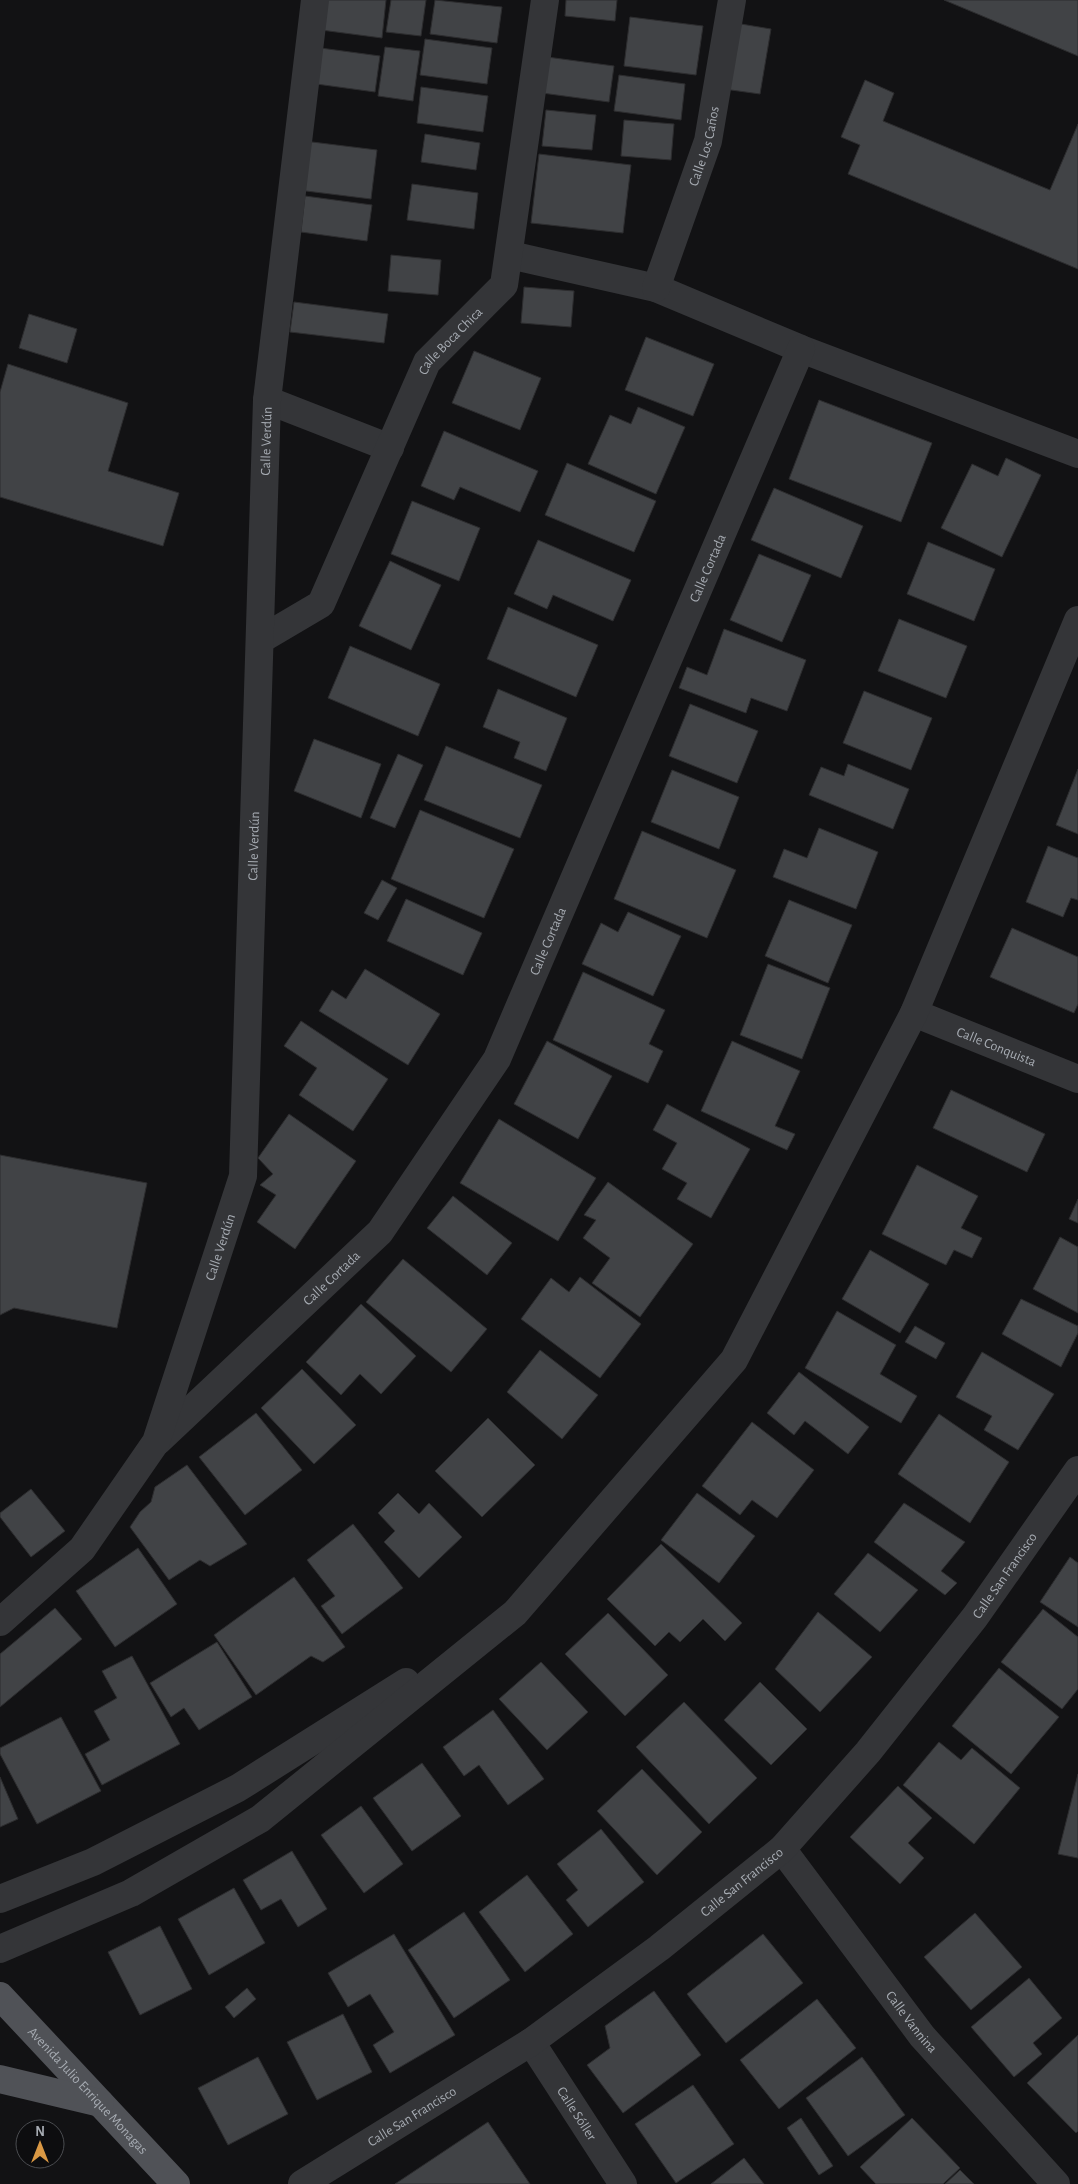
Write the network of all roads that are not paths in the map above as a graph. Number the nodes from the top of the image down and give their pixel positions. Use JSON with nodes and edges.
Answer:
{"nodes":[{"id":1,"x":315,"y":0,"type":"edge"},
{"id":2,"x":545,"y":0,"type":"edge"},
{"id":3,"x":732,"y":0,"type":"edge"},
{"id":4,"x":510,"y":255,"type":"junction"},
{"id":5,"x":656,"y":288,"type":"junction"},
{"id":6,"x":801,"y":349,"type":"junction"},
{"id":7,"x":267,"y":400,"type":"junction"},
{"id":8,"x":390,"y":448,"type":"junction"},
{"id":9,"x":1078,"y":454,"type":"edge"},
{"id":10,"x":1078,"y":620,"type":"edge"},
{"id":11,"x":260,"y":640,"type":"junction"},
{"id":12,"x":914,"y":1013,"type":"junction"},
{"id":13,"x":1078,"y":1079,"type":"edge"},
{"id":14,"x":156,"y":1442,"type":"junction"},
{"id":15,"x":1078,"y":1470,"type":"edge"},
{"id":16,"x":515,"y":1613,"type":"junction"},
{"id":17,"x":0,"y":1622,"type":"edge"},
{"id":18,"x":782,"y":1850,"type":"junction"},
{"id":19,"x":0,"y":1899,"type":"edge"},
{"id":20,"x":0,"y":1949,"type":"edge"},
{"id":21,"x":0,"y":1996,"type":"edge"},
{"id":22,"x":531,"y":2042,"type":"junction"},
{"id":23,"x":0,"y":2079,"type":"edge"},
{"id":24,"x":100,"y":2103,"type":"junction"},
{"id":25,"x":176,"y":2184,"type":"edge"},
{"id":26,"x":302,"y":2184,"type":"edge"},
{"id":27,"x":624,"y":2184,"type":"edge"},
{"id":28,"x":1056,"y":2184,"type":"edge"}],
"edges":[{"from":1,"to":7,"type":"street","name":"Calle Verdún"},
{"from":2,"to":4,"type":"street","name":"Calle Boca Chica"},
{"from":3,"to":5,"type":"street","name":"Calle Los Caños"},
{"from":4,"to":5,"type":"street"},
{"from":4,"to":8,"type":"street","name":"Calle Boca Chica"},
{"from":5,"to":6,"type":"street"},
{"from":6,"to":9,"type":"street"},
{"from":6,"to":14,"type":"street","name":"Calle Cortada"},
{"from":7,"to":8,"type":"street"},
{"from":7,"to":11,"type":"street","name":"Calle Verdún"},
{"from":8,"to":11,"type":"street","name":"Calle Boca Chica"},
{"from":10,"to":12,"type":"street"},
{"from":11,"to":14,"type":"street","name":"Calle Verdún"},
{"from":12,"to":13,"type":"street","name":"Calle Conquista"},
{"from":12,"to":16,"type":"street"},
{"from":14,"to":17,"type":"street","name":"Calle Verdún"},
{"from":15,"to":18,"type":"street","name":"Calle San Francisco"},
{"from":16,"to":19,"type":"street"},
{"from":16,"to":20,"type":"street"},
{"from":18,"to":22,"type":"street","name":"Calle San Francisco"},
{"from":18,"to":28,"type":"street","name":"Calle Vannina"},
{"from":21,"to":24,"type":"main road","name":"Avenida Julio Enrique Monagas"},
{"from":22,"to":26,"type":"street","name":"Calle San Francisco"},
{"from":22,"to":27,"type":"street","name":"Calle Sóller"},
{"from":23,"to":24,"type":"main road"},
{"from":24,"to":25,"type":"main road","name":"Avenida Julio Enrique Monagas"}]}
